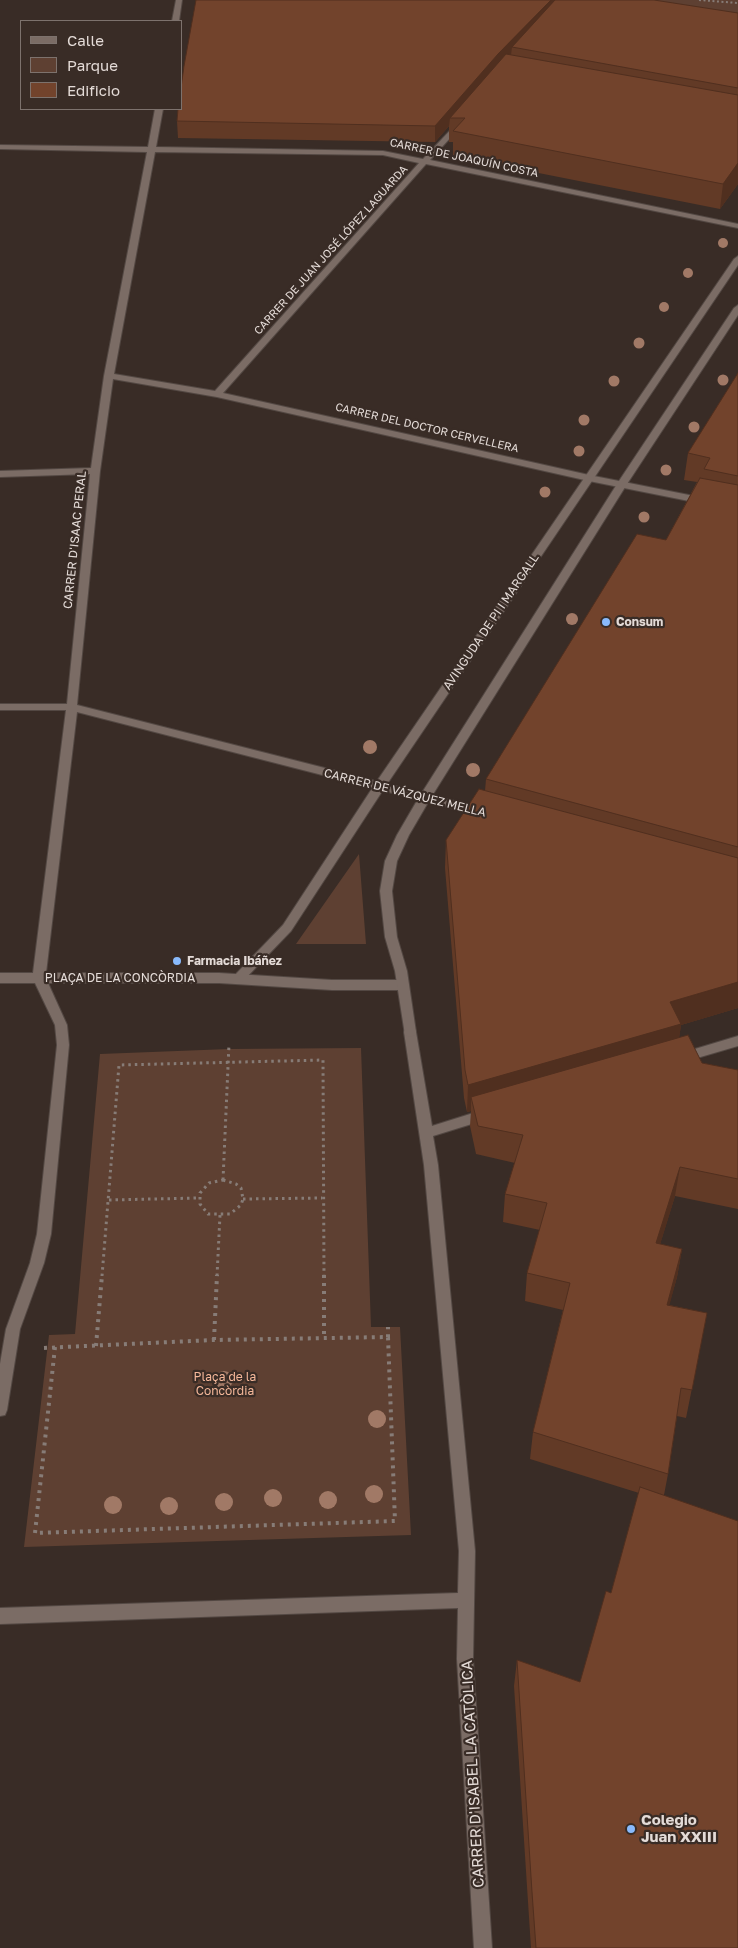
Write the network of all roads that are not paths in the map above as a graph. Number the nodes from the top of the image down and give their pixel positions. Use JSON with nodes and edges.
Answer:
{"nodes":[{"id":1,"x":179,"y":0,"type":"edge"},
{"id":2,"x":175,"y":20,"type":"edge"},
{"id":3,"x":159,"y":110,"type":"edge"},
{"id":4,"x":464,"y":116,"type":"edge"},
{"id":5,"x":0,"y":147,"type":"edge"},
{"id":6,"x":152,"y":149,"type":"junction"},
{"id":7,"x":425,"y":162,"type":"junction"},
{"id":8,"x":738,"y":226,"type":"edge"},
{"id":9,"x":738,"y":259,"type":"edge"},
{"id":10,"x":738,"y":308,"type":"edge"},
{"id":11,"x":109,"y":376,"type":"junction"},
{"id":12,"x":217,"y":394,"type":"junction"},
{"id":13,"x":94,"y":472,"type":"junction"},
{"id":14,"x":0,"y":474,"type":"edge"},
{"id":15,"x":589,"y":478,"type":"junction"},
{"id":16,"x":622,"y":484,"type":"junction"},
{"id":17,"x":712,"y":502,"type":"edge"},
{"id":18,"x":0,"y":707,"type":"edge"},
{"id":19,"x":71,"y":707,"type":"junction"},
{"id":20,"x":379,"y":787,"type":"junction"},
{"id":21,"x":424,"y":799,"type":"junction"},
{"id":22,"x":497,"y":817,"type":"edge"},
{"id":23,"x":39,"y":977,"type":"junction"},
{"id":24,"x":0,"y":978,"type":"edge"},
{"id":25,"x":238,"y":979,"type":"junction"},
{"id":26,"x":403,"y":984,"type":"junction"},
{"id":27,"x":738,"y":1041,"type":"edge"},
{"id":28,"x":663,"y":1062,"type":"edge"},
{"id":29,"x":495,"y":1111,"type":"edge"},
{"id":30,"x":426,"y":1133,"type":"junction"},
{"id":31,"x":0,"y":1410,"type":"edge"},
{"id":32,"x":466,"y":1600,"type":"junction"},
{"id":33,"x":0,"y":1616,"type":"edge"},
{"id":34,"x":483,"y":1948,"type":"edge"}],
"edges":[{"from":1,"to":2,"type":"street"},
{"from":3,"to":6,"type":"street","name":"CARRER D'ISAAC PERAL"},
{"from":4,"to":7,"type":"street","name":"CARRER DE JUAN JOSÉ LÓPEZ LAGUARDA"},
{"from":5,"to":6,"type":"street","name":"CARRER DE JOAQUÍN COSTA"},
{"from":6,"to":7,"type":"street","name":"CARRER DE JOAQUÍN COSTA"},
{"from":6,"to":11,"type":"street","name":"CARRER D'ISAAC PERAL"},
{"from":7,"to":8,"type":"street","name":"CARRER DE JOAQUÍN COSTA"},
{"from":7,"to":12,"type":"street","name":"CARRER DE JUAN JOSÉ LÓPEZ LAGUARDA"},
{"from":9,"to":15,"type":"street","name":"AVINGUDA DE PI I MARGALL"},
{"from":10,"to":16,"type":"street"},
{"from":11,"to":12,"type":"street","name":"CARRER DEL DOCTOR CERVELLERA"},
{"from":11,"to":13,"type":"street","name":"CARRER D'ISAAC PERAL"},
{"from":12,"to":15,"type":"street","name":"CARRER DEL DOCTOR CERVELLERA"},
{"from":13,"to":14,"type":"street"},
{"from":13,"to":19,"type":"street","name":"CARRER D'ISAAC PERAL"},
{"from":15,"to":16,"type":"street","name":"CARRER DEL DOCTOR CERVELLERA"},
{"from":15,"to":20,"type":"street","name":"AVINGUDA DE PI I MARGALL"},
{"from":16,"to":17,"type":"street","name":"CARRER DEL DOCTOR CERVELLERA"},
{"from":16,"to":21,"type":"street"},
{"from":18,"to":19,"type":"street","name":"CARRER DE VÁZQUEZ MELLA"},
{"from":19,"to":20,"type":"street","name":"CARRER DE VÁZQUEZ MELLA"},
{"from":19,"to":23,"type":"street","name":"CARRER D'ISAAC PERAL"},
{"from":20,"to":21,"type":"street","name":"CARRER DE VÁZQUEZ MELLA"},
{"from":20,"to":25,"type":"street","name":"AVINGUDA DE PI I MARGALL"},
{"from":21,"to":22,"type":"street","name":"CARRER DE VÁZQUEZ MELLA"},
{"from":21,"to":26,"type":"street"},
{"from":23,"to":24,"type":"street"},
{"from":23,"to":25,"type":"street","name":"PLAÇA DE LA CONCÒRDIA"},
{"from":23,"to":31,"type":"street","name":"PLAÇA DE LA CONCÒRDIA"},
{"from":25,"to":26,"type":"street","name":"PLAÇA DE LA CONCÒRDIA"},
{"from":26,"to":30,"type":"street"},
{"from":27,"to":28,"type":"street"},
{"from":29,"to":30,"type":"street"},
{"from":30,"to":32,"type":"street"},
{"from":32,"to":33,"type":"street"},
{"from":32,"to":34,"type":"street","name":"CARRER D'ISABEL LA CATÒLICA"}]}
